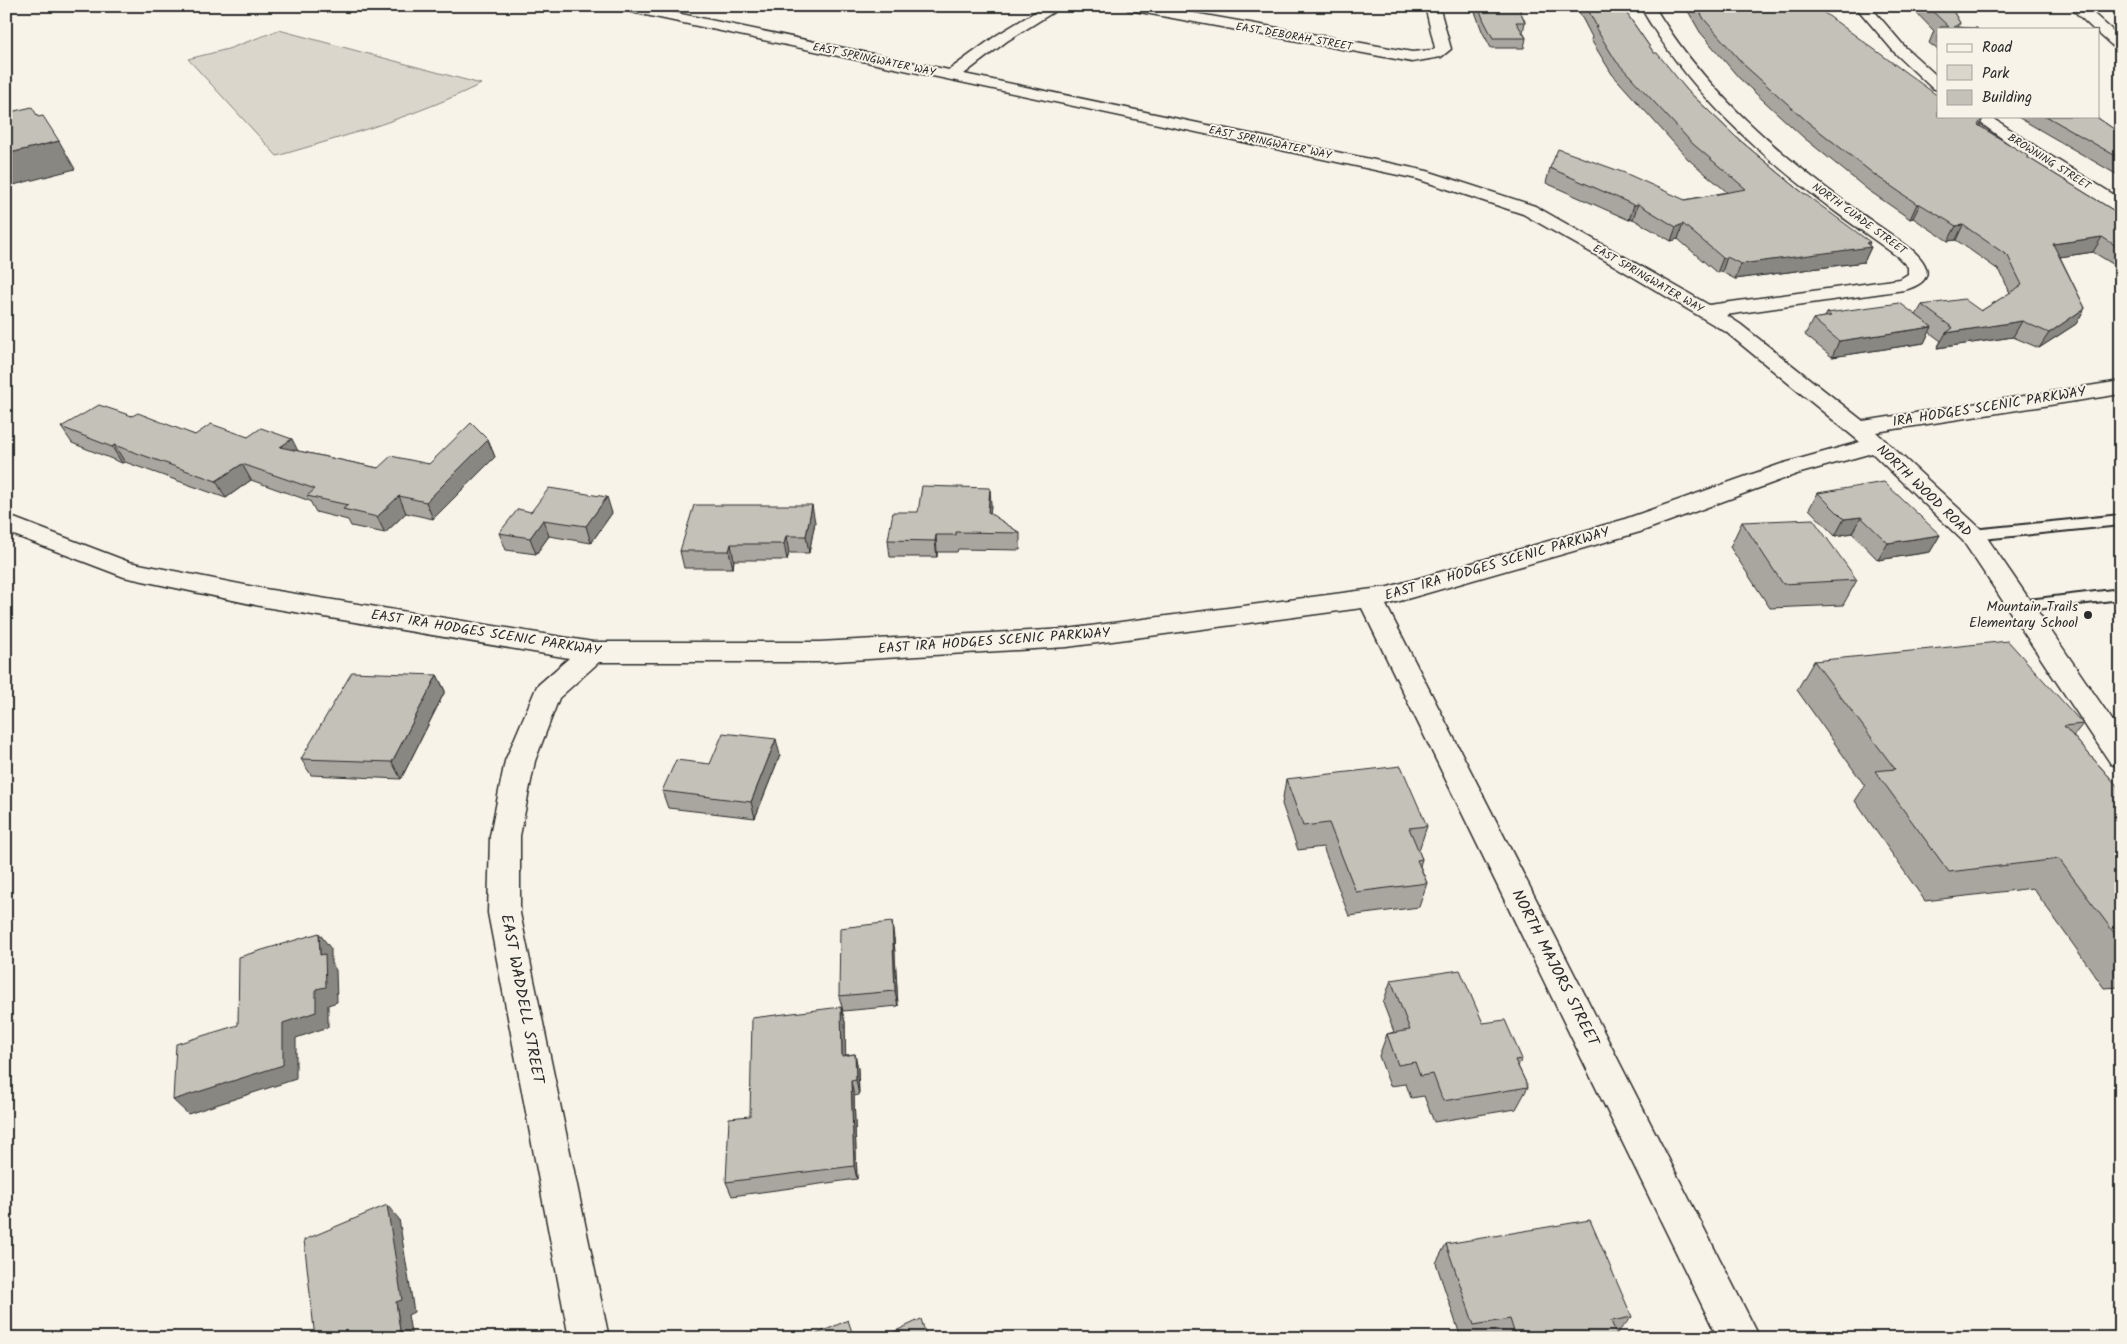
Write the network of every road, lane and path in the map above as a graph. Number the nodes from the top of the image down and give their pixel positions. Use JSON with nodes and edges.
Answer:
{"nodes":[{"id":1,"x":622,"y":6,"type":"edge"},
{"id":2,"x":1056,"y":6,"type":"edge"},
{"id":3,"x":1129,"y":6,"type":"edge"},
{"id":4,"x":1432,"y":6,"type":"edge"},
{"id":5,"x":1647,"y":6,"type":"edge"},
{"id":6,"x":1862,"y":6,"type":"edge"},
{"id":7,"x":2076,"y":6,"type":"edge"},
{"id":8,"x":2121,"y":46,"type":"edge"},
{"id":9,"x":951,"y":76,"type":"junction"},
{"id":10,"x":1937,"y":84,"type":"edge"},
{"id":11,"x":1982,"y":118,"type":"edge"},
{"id":12,"x":2121,"y":207,"type":"edge"},
{"id":13,"x":1706,"y":312,"type":"junction"},
{"id":14,"x":2121,"y":387,"type":"edge"},
{"id":15,"x":1858,"y":428,"type":"junction"},
{"id":16,"x":1876,"y":445,"type":"junction"},
{"id":17,"x":2121,"y":520,"type":"edge"},
{"id":18,"x":6,"y":523,"type":"edge"},
{"id":19,"x":1972,"y":535,"type":"junction"},
{"id":20,"x":2121,"y":594,"type":"edge"},
{"id":21,"x":1370,"y":598,"type":"junction"},
{"id":22,"x":2020,"y":606,"type":"junction"},
{"id":23,"x":593,"y":652,"type":"junction"},
{"id":24,"x":2121,"y":756,"type":"edge"},
{"id":25,"x":590,"y":1338,"type":"edge"},
{"id":26,"x":1740,"y":1338,"type":"edge"}],
"edges":[{"from":1,"to":9,"type":"street","name":"EAST SPRINGWATER WAY"},
{"from":2,"to":9,"type":"street"},
{"from":3,"to":4,"type":"street","name":"EAST DEBORAH STREET"},
{"from":5,"to":13,"type":"street","name":"NORTH CUADE STREET"},
{"from":6,"to":10,"type":"street"},
{"from":7,"to":8,"type":"street"},
{"from":9,"to":13,"type":"street","name":"EAST SPRINGWATER WAY"},
{"from":11,"to":12,"type":"street","name":"BROWNING STREET"},
{"from":13,"to":15,"type":"street","name":"EAST SPRINGWATER WAY"},
{"from":14,"to":15,"type":"street","name":"IRA HODGES SCENIC PARKWAY"},
{"from":15,"to":16,"type":"street","name":"NORTH WOOD ROAD"},
{"from":16,"to":19,"type":"street","name":"NORTH WOOD ROAD"},
{"from":16,"to":21,"type":"street","name":"EAST IRA HODGES SCENIC PARKWAY"},
{"from":17,"to":19,"type":"lane"},
{"from":18,"to":23,"type":"street","name":"EAST IRA HODGES SCENIC PARKWAY"},
{"from":19,"to":22,"type":"street","name":"NORTH WOOD ROAD"},
{"from":20,"to":22,"type":"lane"},
{"from":21,"to":23,"type":"street","name":"EAST IRA HODGES SCENIC PARKWAY"},
{"from":21,"to":26,"type":"street","name":"NORTH MAJORS STREET"},
{"from":22,"to":24,"type":"street","name":"NORTH WOOD ROAD"},
{"from":23,"to":25,"type":"street","name":"EAST WADDELL STREET"}]}
